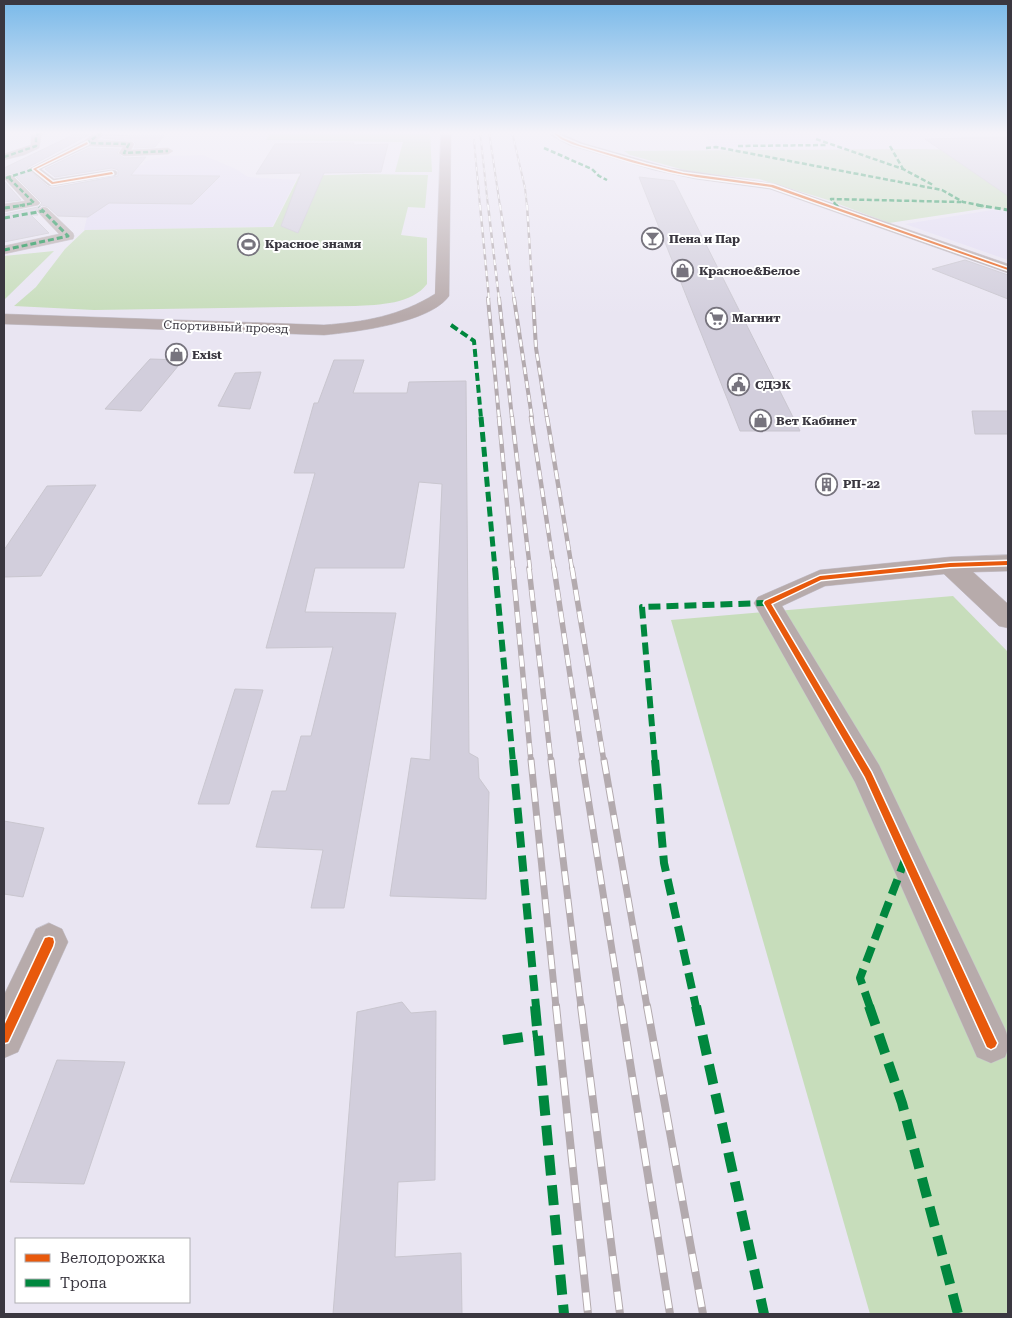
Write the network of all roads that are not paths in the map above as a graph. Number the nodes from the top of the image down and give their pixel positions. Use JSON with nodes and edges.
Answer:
{"nodes":[{"id":1,"x":23,"y":194,"type":"edge"},
{"id":2,"x":444,"y":194,"type":"edge"},
{"id":3,"x":793,"y":194,"type":"edge"},
{"id":4,"x":38,"y":207,"type":"junction"},
{"id":5,"x":4,"y":208,"type":"edge"},
{"id":6,"x":4,"y":218,"type":"edge"},
{"id":7,"x":4,"y":250,"type":"edge"},
{"id":8,"x":1008,"y":269,"type":"edge"},
{"id":9,"x":4,"y":319,"type":"edge"},
{"id":10,"x":1008,"y":563,"type":"edge"},
{"id":11,"x":950,"y":565,"type":"junction"},
{"id":12,"x":1008,"y":619,"type":"edge"},
{"id":13,"x":49,"y":942,"type":"dead end"},
{"id":14,"x":4,"y":1038,"type":"edge"},
{"id":15,"x":991,"y":1043,"type":"dead end"}],
"edges":[{"from":1,"to":4,"type":"street"},
{"from":2,"to":9,"type":"main road","name":"Спортивный проезд"},
{"from":3,"to":8,"type":"main road"},
{"from":4,"to":5,"type":"street"},
{"from":4,"to":6,"type":"street"},
{"from":4,"to":7,"type":"street"},
{"from":10,"to":11,"type":"street"},
{"from":11,"to":12,"type":"street"},
{"from":11,"to":15,"type":"street"},
{"from":13,"to":14,"type":"street"}]}
